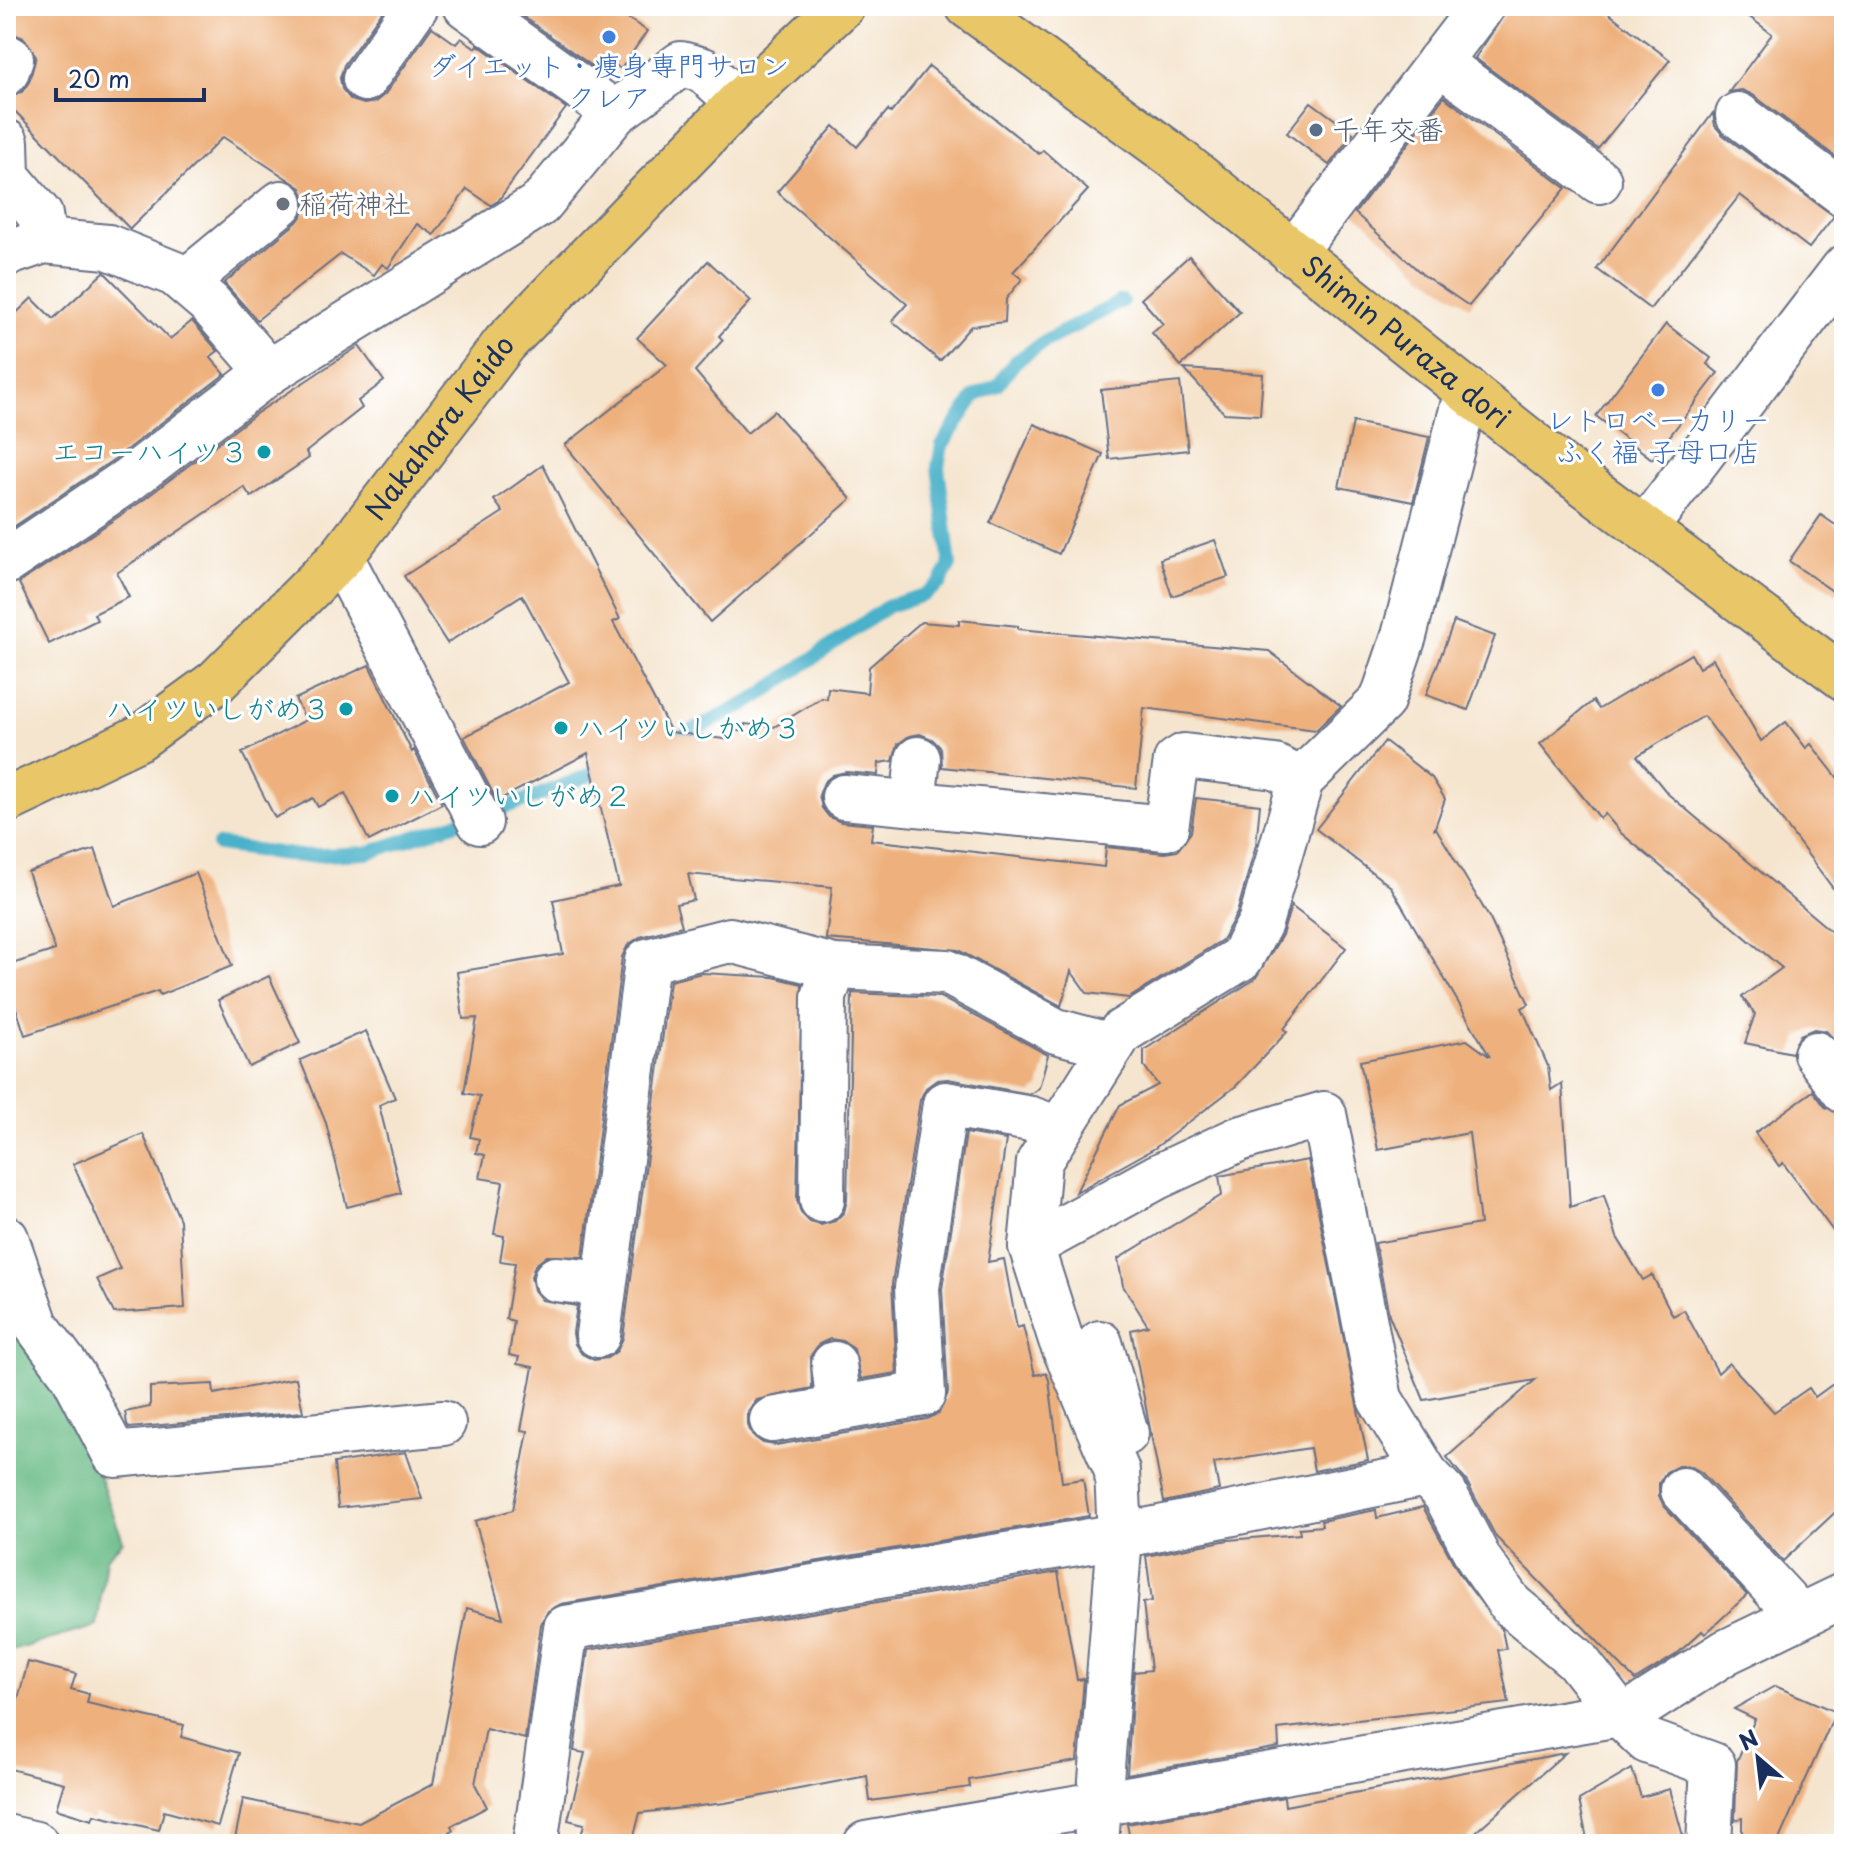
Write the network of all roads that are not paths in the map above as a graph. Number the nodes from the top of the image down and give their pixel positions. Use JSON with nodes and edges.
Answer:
{"nodes":[{"id":1,"x":416,"y":6,"type":"edge"},
{"id":2,"x":466,"y":6,"type":"edge"},
{"id":3,"x":842,"y":6,"type":"edge"},
{"id":4,"x":968,"y":6,"type":"edge"},
{"id":5,"x":1482,"y":6,"type":"edge"},
{"id":6,"x":6,"y":56,"type":"edge"},
{"id":7,"x":1439,"y":62,"type":"junction"},
{"id":8,"x":6,"y":73,"type":"edge"},
{"id":9,"x":365,"y":79,"type":"dead end"},
{"id":10,"x":739,"y":102,"type":"junction"},
{"id":11,"x":615,"y":113,"type":"junction"},
{"id":12,"x":1738,"y":115,"type":"dead end"},
{"id":13,"x":6,"y":142,"type":"edge"},
{"id":14,"x":1599,"y":181,"type":"dead end"},
{"id":15,"x":1844,"y":194,"type":"edge"},
{"id":16,"x":281,"y":203,"type":"dead end"},
{"id":17,"x":25,"y":247,"type":"edge"},
{"id":18,"x":1293,"y":253,"type":"junction"},
{"id":19,"x":1844,"y":268,"type":"edge"},
{"id":20,"x":185,"y":282,"type":"junction"},
{"id":21,"x":269,"y":372,"type":"junction"},
{"id":22,"x":1467,"y":390,"type":"junction"},
{"id":23,"x":1646,"y":527,"type":"junction"},
{"id":24,"x":341,"y":557,"type":"junction"},
{"id":25,"x":6,"y":562,"type":"edge"},
{"id":26,"x":1844,"y":678,"type":"edge"},
{"id":27,"x":918,"y":759,"type":"dead end"},
{"id":28,"x":1301,"y":780,"type":"junction"},
{"id":29,"x":844,"y":797,"type":"dead end"},
{"id":30,"x":6,"y":801,"type":"edge"},
{"id":31,"x":913,"y":802,"type":"junction"},
{"id":32,"x":480,"y":822,"type":"dead end"},
{"id":33,"x":834,"y":967,"type":"junction"},
{"id":34,"x":1112,"y":1046,"type":"junction"},
{"id":35,"x":1816,"y":1054,"type":"dead end"},
{"id":36,"x":1844,"y":1091,"type":"edge"},
{"id":37,"x":1059,"y":1129,"type":"junction"},
{"id":38,"x":822,"y":1200,"type":"dead end"},
{"id":39,"x":6,"y":1238,"type":"edge"},
{"id":40,"x":1031,"y":1246,"type":"junction"},
{"id":41,"x":556,"y":1279,"type":"dead end"},
{"id":42,"x":604,"y":1284,"type":"junction"},
{"id":43,"x":598,"y":1335,"type":"dead end"},
{"id":44,"x":1100,"y":1343,"type":"dead end"},
{"id":45,"x":834,"y":1364,"type":"dead end"},
{"id":46,"x":839,"y":1407,"type":"junction"},
{"id":47,"x":772,"y":1420,"type":"dead end"},
{"id":48,"x":443,"y":1423,"type":"dead end"},
{"id":49,"x":1117,"y":1471,"type":"junction"},
{"id":50,"x":1426,"y":1474,"type":"junction"},
{"id":51,"x":1683,"y":1490,"type":"dead end"},
{"id":52,"x":1120,"y":1536,"type":"junction"},
{"id":53,"x":1844,"y":1595,"type":"edge"},
{"id":54,"x":1799,"y":1615,"type":"junction"},
{"id":55,"x":1622,"y":1716,"type":"junction"},
{"id":56,"x":1097,"y":1823,"type":"edge"},
{"id":57,"x":6,"y":1837,"type":"edge"},
{"id":58,"x":36,"y":1844,"type":"edge"},
{"id":59,"x":535,"y":1844,"type":"edge"},
{"id":60,"x":866,"y":1844,"type":"edge"},
{"id":61,"x":1709,"y":1844,"type":"edge"}],
"edges":[{"from":1,"to":9,"type":"street"},
{"from":2,"to":11,"type":"street"},
{"from":3,"to":10,"type":"main road","name":"Nakahara Kaido"},
{"from":4,"to":18,"type":"main road","name":"Shimin Puraza dori"},
{"from":5,"to":7,"type":"street"},
{"from":6,"to":8,"type":"street"},
{"from":7,"to":14,"type":"street"},
{"from":7,"to":18,"type":"street"},
{"from":10,"to":11,"type":"street"},
{"from":10,"to":24,"type":"main road","name":"Nakahara Kaido"},
{"from":11,"to":21,"type":"street"},
{"from":12,"to":15,"type":"street"},
{"from":13,"to":17,"type":"street"},
{"from":16,"to":20,"type":"street"},
{"from":17,"to":20,"type":"street"},
{"from":18,"to":22,"type":"main road","name":"Shimin Puraza dori"},
{"from":19,"to":23,"type":"street"},
{"from":20,"to":21,"type":"street"},
{"from":21,"to":25,"type":"street"},
{"from":22,"to":23,"type":"main road","name":"Shimin Puraza dori"},
{"from":22,"to":28,"type":"street"},
{"from":23,"to":26,"type":"main road","name":"Shimin Puraza dori"},
{"from":24,"to":30,"type":"main road","name":"Nakahara Kaido"},
{"from":24,"to":32,"type":"street"},
{"from":27,"to":31,"type":"street"},
{"from":28,"to":31,"type":"street"},
{"from":28,"to":34,"type":"street"},
{"from":29,"to":31,"type":"street"},
{"from":33,"to":34,"type":"street"},
{"from":33,"to":38,"type":"street"},
{"from":33,"to":42,"type":"street"},
{"from":34,"to":37,"type":"street"},
{"from":35,"to":36,"type":"street"},
{"from":37,"to":40,"type":"street"},
{"from":37,"to":46,"type":"street"},
{"from":39,"to":48,"type":"street"},
{"from":40,"to":49,"type":"street"},
{"from":40,"to":50,"type":"street"},
{"from":41,"to":42,"type":"street"},
{"from":42,"to":43,"type":"street"},
{"from":44,"to":49,"type":"street"},
{"from":45,"to":46,"type":"street"},
{"from":46,"to":47,"type":"street"},
{"from":49,"to":52,"type":"street"},
{"from":50,"to":52,"type":"street"},
{"from":50,"to":55,"type":"street"},
{"from":51,"to":54,"type":"street"},
{"from":52,"to":56,"type":"street"},
{"from":52,"to":59,"type":"street"},
{"from":53,"to":54,"type":"street"},
{"from":54,"to":55,"type":"street"},
{"from":55,"to":56,"type":"street"},
{"from":55,"to":61,"type":"street"},
{"from":56,"to":60,"type":"street"},
{"from":57,"to":58,"type":"street"}]}
